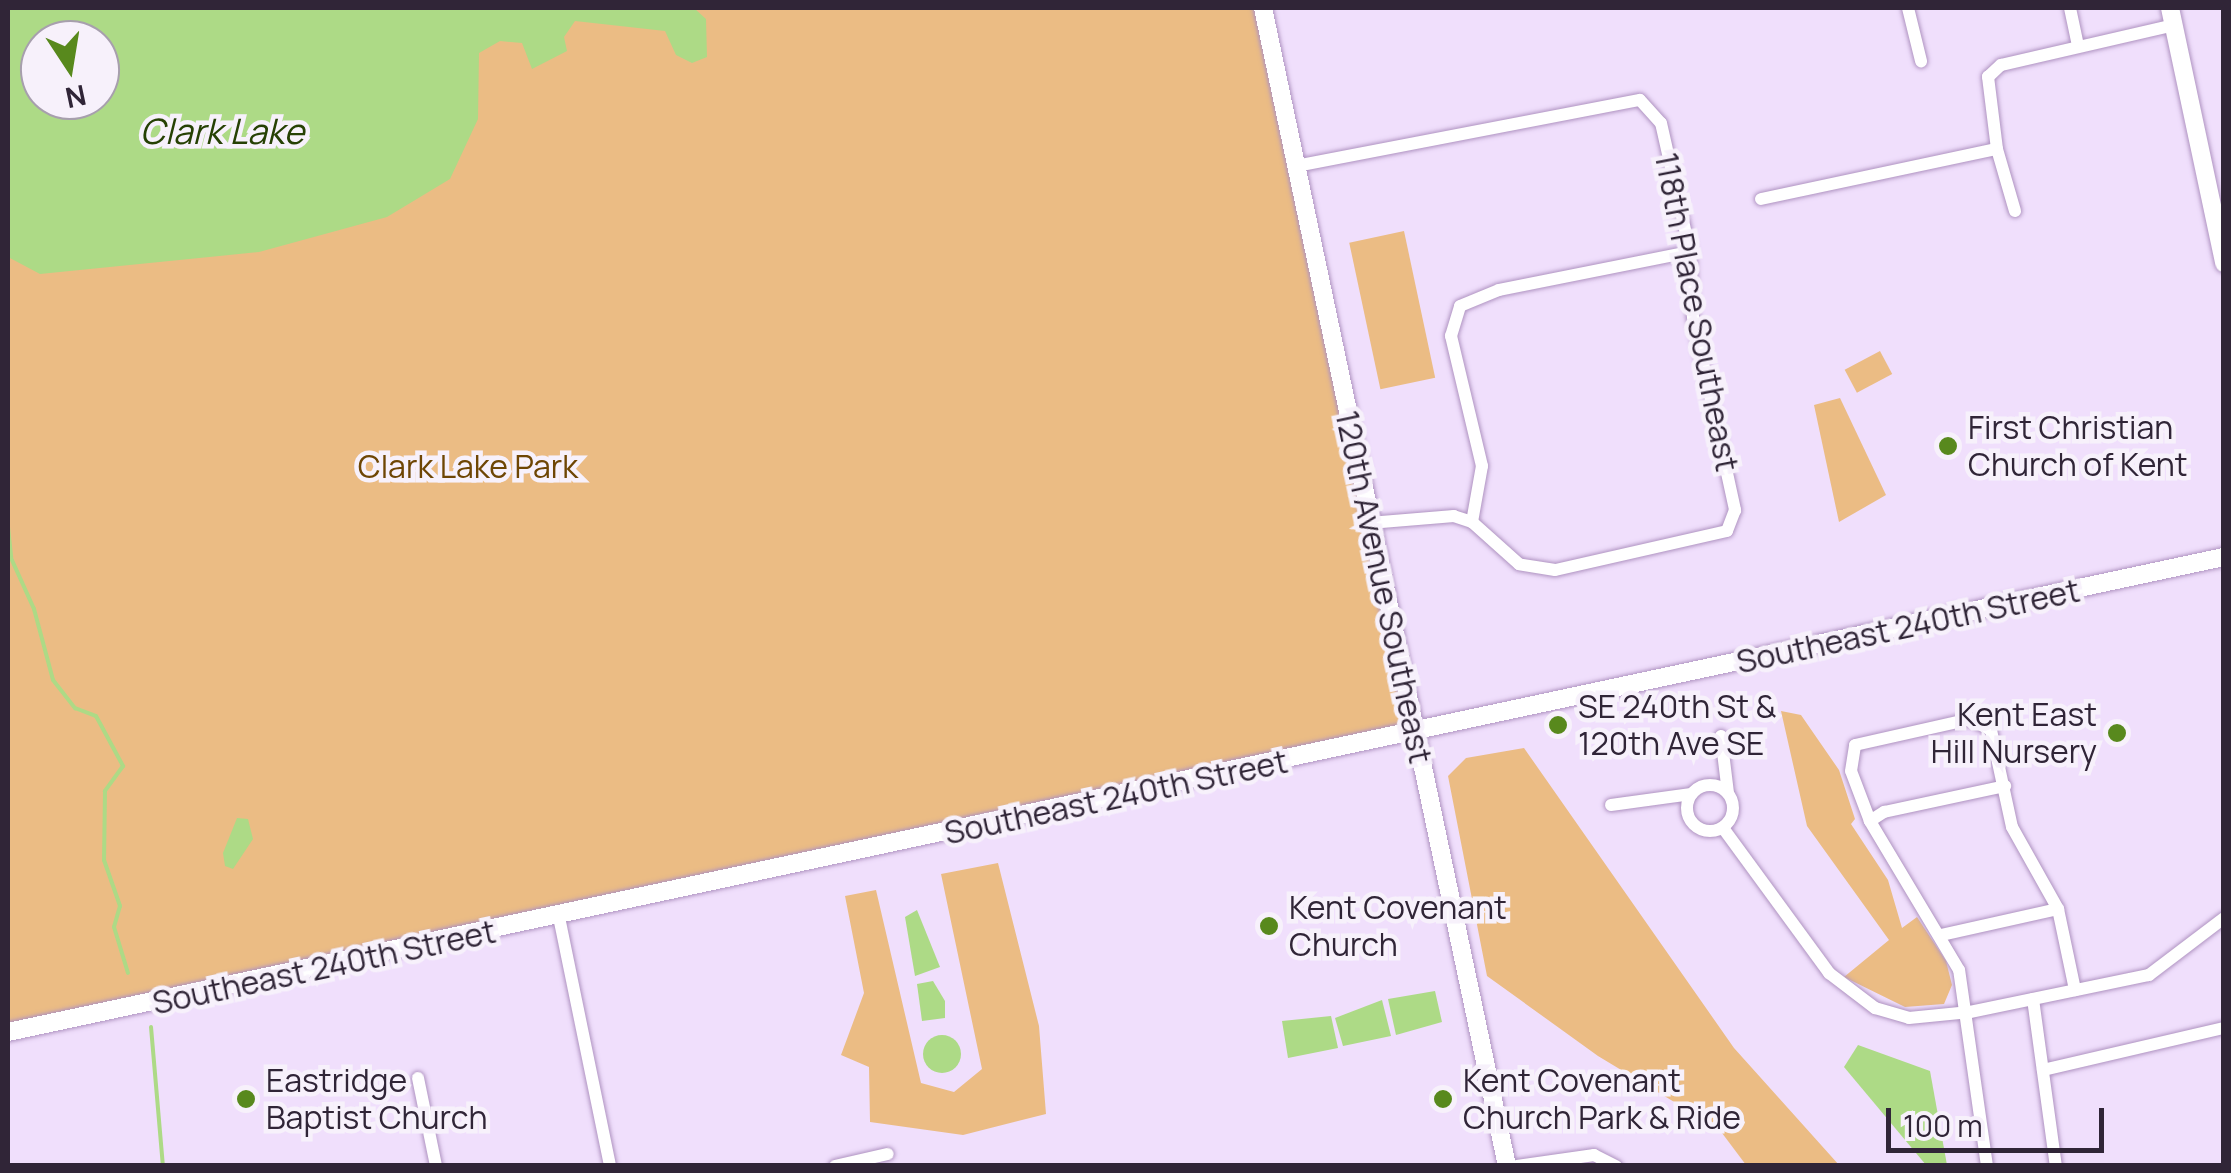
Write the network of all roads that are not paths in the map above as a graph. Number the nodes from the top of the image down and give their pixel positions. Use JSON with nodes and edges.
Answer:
{"nodes":[{"id":1,"x":1263,"y":8,"type":"edge"},
{"id":2,"x":1908,"y":8,"type":"edge"},
{"id":3,"x":2070,"y":8,"type":"edge"},
{"id":4,"x":2172,"y":16,"type":"edge"},
{"id":5,"x":2078,"y":45,"type":"junction"},
{"id":6,"x":1921,"y":61,"type":"dead end"},
{"id":7,"x":1996,"y":149,"type":"junction"},
{"id":8,"x":1296,"y":166,"type":"junction"},
{"id":9,"x":1761,"y":199,"type":"dead end"},
{"id":10,"x":2014,"y":211,"type":"dead end"},
{"id":11,"x":1690,"y":252,"type":"junction"},
{"id":12,"x":2224,"y":263,"type":"edge"},
{"id":13,"x":1472,"y":522,"type":"junction"},
{"id":14,"x":1369,"y":523,"type":"junction"},
{"id":15,"x":2224,"y":557,"type":"edge"},
{"id":16,"x":1414,"y":733,"type":"junction"},
{"id":17,"x":1721,"y":736,"type":"dead end"},
{"id":18,"x":2005,"y":786,"type":"junction"},
{"id":19,"x":1728,"y":793,"type":"junction"},
{"id":20,"x":1692,"y":794,"type":"junction"},
{"id":21,"x":1611,"y":805,"type":"dead end"},
{"id":22,"x":1870,"y":821,"type":"junction"},
{"id":23,"x":1724,"y":828,"type":"junction"},
{"id":24,"x":2058,"y":909,"type":"junction"},
{"id":25,"x":560,"y":917,"type":"junction"},
{"id":26,"x":2224,"y":918,"type":"edge"},
{"id":27,"x":1941,"y":936,"type":"junction"},
{"id":28,"x":2075,"y":990,"type":"junction"},
{"id":29,"x":2033,"y":999,"type":"junction"},
{"id":30,"x":1970,"y":1012,"type":"junction"},
{"id":31,"x":2224,"y":1028,"type":"edge"},
{"id":32,"x":8,"y":1032,"type":"edge"},
{"id":33,"x":2042,"y":1070,"type":"junction"},
{"id":34,"x":418,"y":1078,"type":"dead end"},
{"id":35,"x":888,"y":1154,"type":"dead end"},
{"id":36,"x":436,"y":1166,"type":"edge"},
{"id":37,"x":610,"y":1166,"type":"edge"},
{"id":38,"x":835,"y":1166,"type":"edge"},
{"id":39,"x":1507,"y":1166,"type":"edge"},
{"id":40,"x":1517,"y":1166,"type":"edge"},
{"id":41,"x":1616,"y":1166,"type":"edge"},
{"id":42,"x":1987,"y":1166,"type":"edge"},
{"id":43,"x":2056,"y":1166,"type":"edge"}],
"edges":[{"from":1,"to":8,"type":"main road","name":"120th Avenue Southeast"},
{"from":2,"to":6,"type":"street"},
{"from":3,"to":5,"type":"street"},
{"from":4,"to":5,"type":"street"},
{"from":4,"to":12,"type":"main road"},
{"from":5,"to":7,"type":"street"},
{"from":7,"to":9,"type":"street"},
{"from":7,"to":10,"type":"street"},
{"from":8,"to":11,"type":"street","name":"118th Place Southeast"},
{"from":8,"to":14,"type":"main road","name":"120th Avenue Southeast"},
{"from":11,"to":13,"type":"street"},
{"from":11,"to":13,"type":"street","name":"118th Place Southeast"},
{"from":13,"to":14,"type":"street"},
{"from":14,"to":16,"type":"main road","name":"120th Avenue Southeast"},
{"from":15,"to":16,"type":"main road","name":"Southeast 240th Street"},
{"from":16,"to":25,"type":"main road","name":"Southeast 240th Street"},
{"from":16,"to":39,"type":"main road","name":"120th Avenue Southeast"},
{"from":17,"to":19,"type":"street"},
{"from":18,"to":22,"type":"street"},
{"from":18,"to":22,"type":"street"},
{"from":18,"to":24,"type":"street"},
{"from":19,"to":20,"type":"street"},
{"from":19,"to":23,"type":"street"},
{"from":20,"to":21,"type":"street"},
{"from":20,"to":23,"type":"street"},
{"from":22,"to":27,"type":"street"},
{"from":23,"to":30,"type":"street"},
{"from":24,"to":27,"type":"street"},
{"from":24,"to":28,"type":"street"},
{"from":25,"to":32,"type":"main road","name":"Southeast 240th Street"},
{"from":25,"to":37,"type":"street"},
{"from":26,"to":28,"type":"street"},
{"from":27,"to":30,"type":"street"},
{"from":28,"to":29,"type":"street"},
{"from":29,"to":30,"type":"street"},
{"from":29,"to":33,"type":"street"},
{"from":30,"to":42,"type":"street"},
{"from":31,"to":33,"type":"street"},
{"from":33,"to":43,"type":"street"},
{"from":34,"to":36,"type":"street"},
{"from":35,"to":38,"type":"street"},
{"from":40,"to":41,"type":"street"}]}
